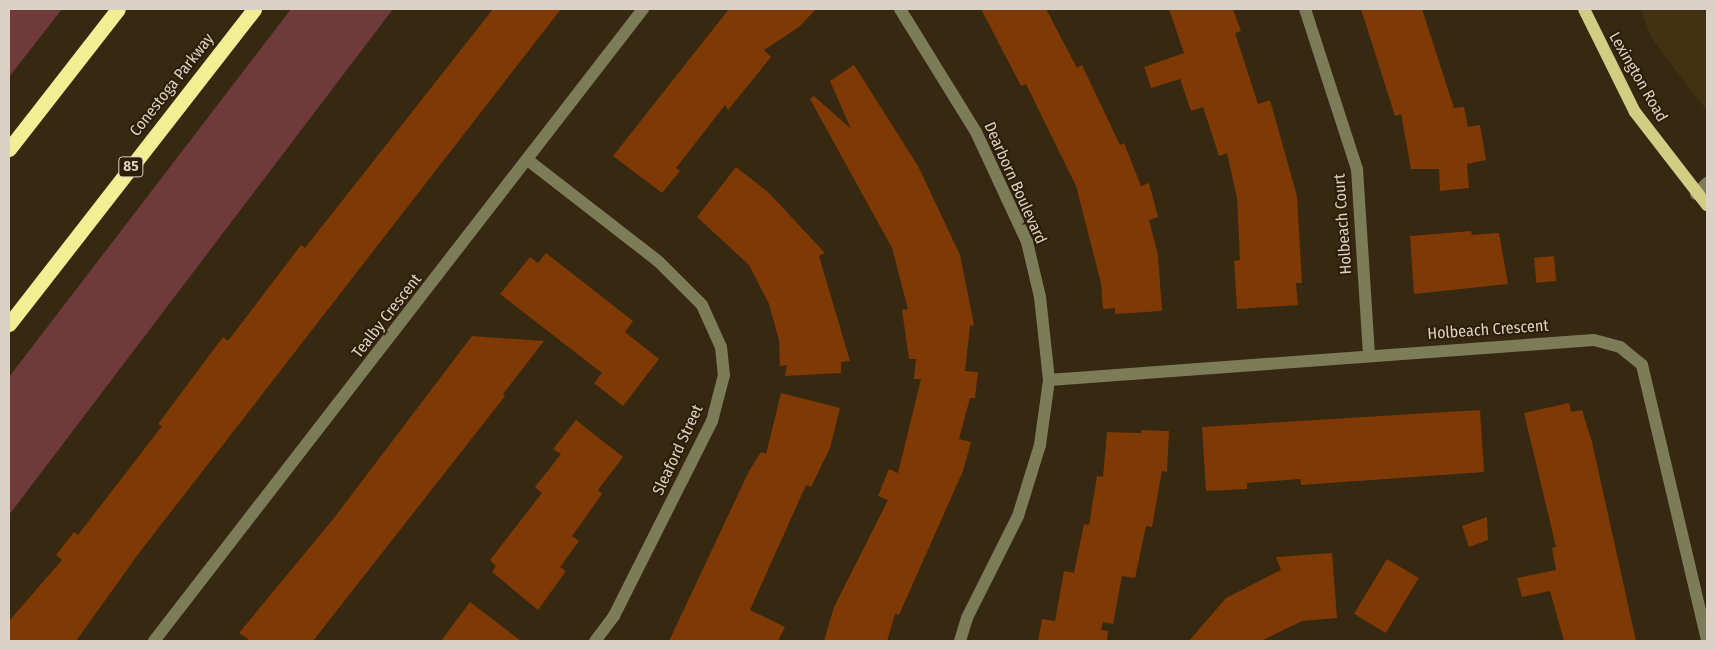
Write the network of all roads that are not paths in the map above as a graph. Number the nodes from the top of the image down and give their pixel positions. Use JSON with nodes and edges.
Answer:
{"nodes":[{"id":1,"x":118,"y":9,"type":"edge"},
{"id":2,"x":254,"y":9,"type":"edge"},
{"id":3,"x":643,"y":9,"type":"edge"},
{"id":4,"x":900,"y":9,"type":"edge"},
{"id":5,"x":1305,"y":9,"type":"edge"},
{"id":6,"x":1584,"y":9,"type":"edge"},
{"id":7,"x":9,"y":149,"type":"edge"},
{"id":8,"x":528,"y":161,"type":"junction"},
{"id":9,"x":1707,"y":183,"type":"edge"},
{"id":10,"x":1696,"y":194,"type":"junction"},
{"id":11,"x":1707,"y":205,"type":"edge"},
{"id":12,"x":9,"y":324,"type":"edge"},
{"id":13,"x":1369,"y":354,"type":"junction"},
{"id":14,"x":1049,"y":380,"type":"junction"},
{"id":15,"x":1707,"y":639,"type":"edge"},
{"id":16,"x":154,"y":641,"type":"edge"},
{"id":17,"x":595,"y":641,"type":"edge"},
{"id":18,"x":960,"y":641,"type":"edge"}],
"edges":[{"from":1,"to":7,"type":"highway"},
{"from":2,"to":12,"type":"highway","name":"Conestoga Parkway","number":"85"},
{"from":3,"to":8,"type":"street","name":"Tealby Crescent"},
{"from":4,"to":14,"type":"street","name":"Dearborn Boulevard"},
{"from":5,"to":13,"type":"street","name":"Holbeach Court"},
{"from":6,"to":10,"type":"main road","name":"Lexington Road"},
{"from":8,"to":16,"type":"street","name":"Tealby Crescent"},
{"from":8,"to":17,"type":"street","name":"Sleaford Street"},
{"from":9,"to":10,"type":"street"},
{"from":10,"to":11,"type":"main road","name":"Lexington Road"},
{"from":13,"to":14,"type":"street","name":"Holbeach Crescent"},
{"from":13,"to":15,"type":"street","name":"Holbeach Crescent"},
{"from":14,"to":18,"type":"street","name":"Dearborn Boulevard"}]}
